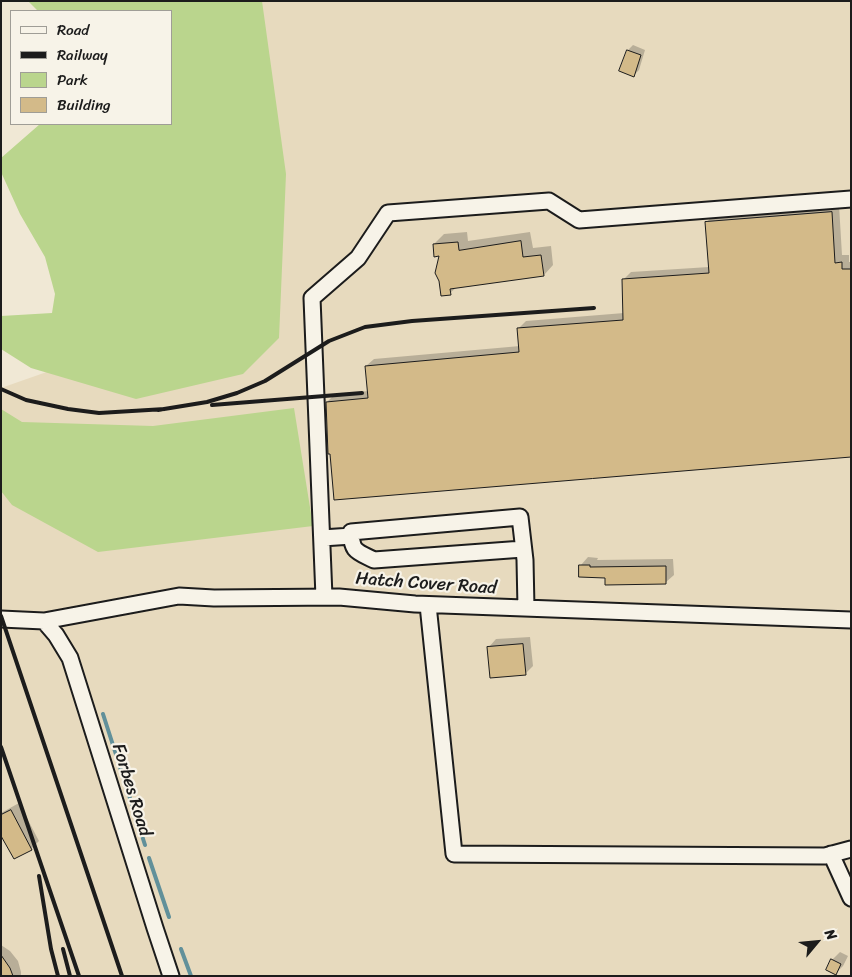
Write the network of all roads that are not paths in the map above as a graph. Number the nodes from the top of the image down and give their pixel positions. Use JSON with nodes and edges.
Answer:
{"nodes":[{"id":1,"x":851,"y":199,"type":"edge"},
{"id":2,"x":352,"y":536,"type":"junction"},
{"id":3,"x":322,"y":538,"type":"junction"},
{"id":4,"x":523,"y":549,"type":"junction"},
{"id":5,"x":324,"y":597,"type":"junction"},
{"id":6,"x":428,"y":605,"type":"junction"},
{"id":7,"x":526,"y":608,"type":"junction"},
{"id":8,"x":2,"y":619,"type":"edge"},
{"id":9,"x":851,"y":620,"type":"edge"},
{"id":10,"x":44,"y":622,"type":"junction"},
{"id":11,"x":851,"y":849,"type":"edge"},
{"id":12,"x":831,"y":854,"type":"junction"},
{"id":13,"x":851,"y":898,"type":"edge"},
{"id":14,"x":171,"y":976,"type":"edge"}],
"edges":[{"from":1,"to":3,"type":"street"},
{"from":2,"to":3,"type":"street"},
{"from":2,"to":4,"type":"street"},
{"from":2,"to":4,"type":"street"},
{"from":3,"to":5,"type":"street"},
{"from":4,"to":7,"type":"street"},
{"from":5,"to":6,"type":"street","name":"Hatch Cover Road"},
{"from":5,"to":10,"type":"street","name":"Hatch Cover Road"},
{"from":6,"to":7,"type":"street","name":"Hatch Cover Road"},
{"from":6,"to":12,"type":"street"},
{"from":7,"to":9,"type":"street","name":"Hatch Cover Road"},
{"from":8,"to":10,"type":"street","name":"Hatch Cover Road"},
{"from":10,"to":14,"type":"street","name":"Forbes Road"},
{"from":11,"to":12,"type":"street"},
{"from":12,"to":13,"type":"street"}]}
